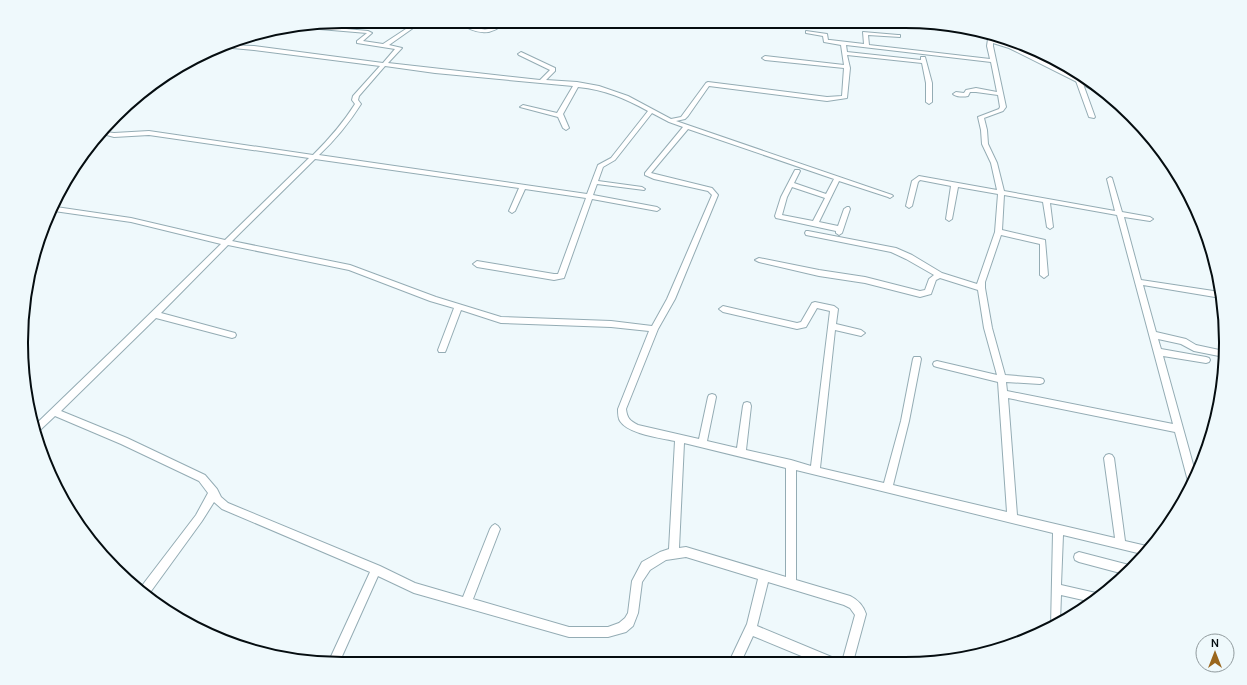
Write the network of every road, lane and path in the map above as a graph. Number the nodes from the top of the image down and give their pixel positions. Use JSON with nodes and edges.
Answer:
{"nodes":[{"id":1,"x":410,"y":28,"type":"edge"},
{"id":2,"x":474,"y":28,"type":"edge"},
{"id":3,"x":497,"y":28,"type":"edge"},
{"id":4,"x":821,"y":28,"type":"edge"},
{"id":5,"x":328,"y":29,"type":"edge"},
{"id":6,"x":808,"y":32,"type":"dead end"},
{"id":7,"x":820,"y":33,"type":"junction"},
{"id":8,"x":991,"y":40,"type":"edge"},
{"id":9,"x":843,"y":44,"type":"junction"},
{"id":10,"x":385,"y":45,"type":"junction"},
{"id":11,"x":867,"y":46,"type":"junction"},
{"id":12,"x":236,"y":47,"type":"edge"},
{"id":13,"x":1015,"y":48,"type":"edge"},
{"id":14,"x":901,"y":50,"type":"junction"},
{"id":15,"x":844,"y":53,"type":"junction"},
{"id":16,"x":922,"y":53,"type":"junction"},
{"id":17,"x":521,"y":54,"type":"dead end"},
{"id":18,"x":765,"y":58,"type":"dead end"},
{"id":19,"x":994,"y":61,"type":"junction"},
{"id":20,"x":923,"y":62,"type":"junction"},
{"id":21,"x":384,"y":65,"type":"junction"},
{"id":22,"x":846,"y":67,"type":"junction"},
{"id":23,"x":1079,"y":81,"type":"joint"},
{"id":24,"x":540,"y":82,"type":"junction"},
{"id":25,"x":577,"y":84,"type":"junction"},
{"id":26,"x":956,"y":94,"type":"dead end"},
{"id":27,"x":1001,"y":94,"type":"junction"},
{"id":28,"x":929,"y":102,"type":"dead end"},
{"id":29,"x":523,"y":107,"type":"dead end"},
{"id":30,"x":651,"y":111,"type":"junction"},
{"id":31,"x":561,"y":116,"type":"junction"},
{"id":32,"x":1092,"y":117,"type":"dead end"},
{"id":33,"x":671,"y":120,"type":"junction"},
{"id":34,"x":687,"y":126,"type":"junction"},
{"id":35,"x":566,"y":128,"type":"dead end"},
{"id":36,"x":108,"y":133,"type":"edge"},
{"id":37,"x":313,"y":157,"type":"junction"},
{"id":38,"x":797,"y":171,"type":"dead end"},
{"id":39,"x":837,"y":179,"type":"junction"},
{"id":40,"x":1110,"y":179,"type":"dead end"},
{"id":41,"x":594,"y":182,"type":"junction"},
{"id":42,"x":790,"y":184,"type":"junction"},
{"id":43,"x":955,"y":184,"type":"junction"},
{"id":44,"x":523,"y":187,"type":"junction"},
{"id":45,"x":642,"y":189,"type":"dead end"},
{"id":46,"x":1001,"y":192,"type":"junction"},
{"id":47,"x":590,"y":196,"type":"junction"},
{"id":48,"x":890,"y":196,"type":"dead end"},
{"id":49,"x":829,"y":197,"type":"junction"},
{"id":50,"x":1046,"y":200,"type":"junction"},
{"id":51,"x":909,"y":206,"type":"dead end"},
{"id":52,"x":57,"y":209,"type":"edge"},
{"id":53,"x":657,"y":209,"type":"dead end"},
{"id":54,"x":847,"y":209,"type":"dead end"},
{"id":55,"x":512,"y":211,"type":"dead end"},
{"id":56,"x":1119,"y":213,"type":"junction"},
{"id":57,"x":949,"y":219,"type":"dead end"},
{"id":58,"x":1150,"y":219,"type":"dead end"},
{"id":59,"x":815,"y":224,"type":"junction"},
{"id":60,"x":1050,"y":227,"type":"dead end"},
{"id":61,"x":840,"y":229,"type":"junction"},
{"id":62,"x":998,"y":232,"type":"junction"},
{"id":63,"x":808,"y":233,"type":"dead end"},
{"id":64,"x":837,"y":239,"type":"junction"},
{"id":65,"x":228,"y":243,"type":"junction"},
{"id":66,"x":759,"y":260,"type":"dead end"},
{"id":67,"x":477,"y":264,"type":"dead end"},
{"id":68,"x":938,"y":275,"type":"junction"},
{"id":69,"x":1044,"y":275,"type":"dead end"},
{"id":70,"x":1138,"y":282,"type":"junction"},
{"id":71,"x":981,"y":288,"type":"junction"},
{"id":72,"x":1215,"y":294,"type":"edge"},
{"id":73,"x":458,"y":307,"type":"junction"},
{"id":74,"x":723,"y":309,"type":"dead end"},
{"id":75,"x":156,"y":315,"type":"junction"},
{"id":76,"x":832,"y":326,"type":"junction"},
{"id":77,"x":654,"y":329,"type":"junction"},
{"id":78,"x":861,"y":333,"type":"dead end"},
{"id":79,"x":232,"y":335,"type":"dead end"},
{"id":80,"x":1154,"y":336,"type":"junction"},
{"id":81,"x":442,"y":350,"type":"dead end"},
{"id":82,"x":1158,"y":352,"type":"junction"},
{"id":83,"x":1218,"y":353,"type":"edge"},
{"id":84,"x":917,"y":359,"type":"dead end"},
{"id":85,"x":1206,"y":360,"type":"dead end"},
{"id":86,"x":937,"y":364,"type":"dead end"},
{"id":87,"x":1002,"y":379,"type":"junction"},
{"id":88,"x":1040,"y":381,"type":"dead end"},
{"id":89,"x":1003,"y":394,"type":"junction"},
{"id":90,"x":712,"y":396,"type":"dead end"},
{"id":91,"x":748,"y":406,"type":"dead end"},
{"id":92,"x":54,"y":412,"type":"junction"},
{"id":93,"x":39,"y":426,"type":"edge"},
{"id":94,"x":1178,"y":429,"type":"junction"},
{"id":95,"x":680,"y":439,"type":"junction"},
{"id":96,"x":702,"y":444,"type":"junction"},
{"id":97,"x":741,"y":453,"type":"junction"},
{"id":98,"x":1109,"y":458,"type":"dead end"},
{"id":99,"x":791,"y":464,"type":"junction"},
{"id":100,"x":815,"y":471,"type":"junction"},
{"id":101,"x":1191,"y":473,"type":"edge"},
{"id":102,"x":888,"y":488,"type":"junction"},
{"id":103,"x":214,"y":492,"type":"junction"},
{"id":104,"x":1012,"y":520,"type":"junction"},
{"id":105,"x":495,"y":528,"type":"dead end"},
{"id":106,"x":1058,"y":530,"type":"junction"},
{"id":107,"x":1120,"y":545,"type":"junction"},
{"id":108,"x":1141,"y":550,"type":"edge"},
{"id":109,"x":674,"y":552,"type":"junction"},
{"id":110,"x":1079,"y":557,"type":"dead end"},
{"id":111,"x":1123,"y":569,"type":"edge"},
{"id":112,"x":376,"y":570,"type":"junction"},
{"id":113,"x":764,"y":576,"type":"junction"},
{"id":114,"x":791,"y":584,"type":"junction"},
{"id":115,"x":147,"y":589,"type":"edge"},
{"id":116,"x":1056,"y":589,"type":"junction"},
{"id":117,"x":1090,"y":597,"type":"edge"},
{"id":118,"x":466,"y":603,"type":"junction"},
{"id":119,"x":1055,"y":619,"type":"edge"},
{"id":120,"x":750,"y":629,"type":"junction"},
{"id":121,"x":336,"y":657,"type":"edge"},
{"id":122,"x":737,"y":657,"type":"edge"},
{"id":123,"x":818,"y":657,"type":"edge"},
{"id":124,"x":849,"y":657,"type":"edge"}],
"edges":[{"from":1,"to":10,"type":"street"},
{"from":2,"to":3,"type":"street"},
{"from":4,"to":7,"type":"street"},
{"from":5,"to":10,"type":"street"},
{"from":6,"to":7,"type":"street"},
{"from":7,"to":9,"type":"street"},
{"from":8,"to":19,"type":"street"},
{"from":9,"to":11,"type":"street"},
{"from":9,"to":15,"type":"street"},
{"from":10,"to":21,"type":"street"},
{"from":11,"to":14,"type":"street"},
{"from":11,"to":14,"type":"street"},
{"from":12,"to":21,"type":"street"},
{"from":13,"to":23,"type":"street"},
{"from":14,"to":16,"type":"street"},
{"from":15,"to":20,"type":"street"},
{"from":15,"to":22,"type":"street"},
{"from":16,"to":19,"type":"street"},
{"from":16,"to":20,"type":"street"},
{"from":17,"to":24,"type":"street"},
{"from":18,"to":22,"type":"street"},
{"from":19,"to":27,"type":"street"},
{"from":20,"to":28,"type":"street"},
{"from":21,"to":24,"type":"street"},
{"from":21,"to":37,"type":"street"},
{"from":22,"to":33,"type":"street"},
{"from":23,"to":32,"type":"street"},
{"from":24,"to":25,"type":"street"},
{"from":25,"to":30,"type":"street"},
{"from":25,"to":31,"type":"street"},
{"from":26,"to":27,"type":"street"},
{"from":27,"to":46,"type":"street"},
{"from":29,"to":31,"type":"street"},
{"from":30,"to":33,"type":"street"},
{"from":30,"to":41,"type":"street"},
{"from":31,"to":35,"type":"street"},
{"from":33,"to":34,"type":"street"},
{"from":34,"to":39,"type":"street"},
{"from":34,"to":77,"type":"street"},
{"from":36,"to":37,"type":"street"},
{"from":37,"to":44,"type":"street"},
{"from":37,"to":65,"type":"street"},
{"from":38,"to":42,"type":"street"},
{"from":39,"to":48,"type":"street"},
{"from":39,"to":49,"type":"street"},
{"from":40,"to":56,"type":"street"},
{"from":41,"to":45,"type":"street"},
{"from":41,"to":47,"type":"street"},
{"from":42,"to":49,"type":"street"},
{"from":42,"to":59,"type":"street"},
{"from":43,"to":46,"type":"street"},
{"from":43,"to":51,"type":"street"},
{"from":43,"to":57,"type":"street"},
{"from":44,"to":47,"type":"street"},
{"from":44,"to":55,"type":"street"},
{"from":46,"to":50,"type":"street"},
{"from":46,"to":62,"type":"street"},
{"from":47,"to":53,"type":"street"},
{"from":47,"to":67,"type":"street"},
{"from":49,"to":59,"type":"street"},
{"from":50,"to":56,"type":"street"},
{"from":50,"to":60,"type":"street"},
{"from":52,"to":65,"type":"street"},
{"from":54,"to":61,"type":"street"},
{"from":56,"to":58,"type":"street"},
{"from":56,"to":70,"type":"street"},
{"from":59,"to":61,"type":"street"},
{"from":61,"to":64,"type":"street"},
{"from":62,"to":69,"type":"street"},
{"from":62,"to":71,"type":"street"},
{"from":63,"to":64,"type":"street"},
{"from":64,"to":68,"type":"street"},
{"from":65,"to":73,"type":"street"},
{"from":65,"to":75,"type":"street"},
{"from":66,"to":68,"type":"street"},
{"from":68,"to":71,"type":"street"},
{"from":70,"to":72,"type":"street"},
{"from":70,"to":80,"type":"street"},
{"from":71,"to":87,"type":"street"},
{"from":73,"to":77,"type":"street"},
{"from":73,"to":81,"type":"street"},
{"from":74,"to":76,"type":"street"},
{"from":75,"to":79,"type":"street"},
{"from":75,"to":92,"type":"street"},
{"from":76,"to":78,"type":"street"},
{"from":76,"to":100,"type":"street"},
{"from":77,"to":95,"type":"street"},
{"from":80,"to":82,"type":"street"},
{"from":80,"to":83,"type":"street"},
{"from":82,"to":85,"type":"street"},
{"from":82,"to":94,"type":"street"},
{"from":84,"to":102,"type":"street"},
{"from":86,"to":87,"type":"street"},
{"from":87,"to":88,"type":"street"},
{"from":87,"to":89,"type":"street"},
{"from":89,"to":94,"type":"street"},
{"from":89,"to":104,"type":"street"},
{"from":90,"to":96,"type":"street"},
{"from":91,"to":97,"type":"street"},
{"from":92,"to":93,"type":"street"},
{"from":92,"to":103,"type":"street"},
{"from":94,"to":101,"type":"street"},
{"from":95,"to":96,"type":"street"},
{"from":95,"to":109,"type":"street"},
{"from":96,"to":97,"type":"street"},
{"from":97,"to":99,"type":"street"},
{"from":98,"to":107,"type":"street"},
{"from":99,"to":100,"type":"street"},
{"from":99,"to":114,"type":"street"},
{"from":100,"to":102,"type":"street"},
{"from":102,"to":104,"type":"street"},
{"from":103,"to":112,"type":"street"},
{"from":103,"to":115,"type":"street"},
{"from":104,"to":106,"type":"street"},
{"from":105,"to":118,"type":"street"},
{"from":106,"to":107,"type":"street"},
{"from":106,"to":116,"type":"street"},
{"from":107,"to":108,"type":"street"},
{"from":109,"to":113,"type":"street"},
{"from":109,"to":118,"type":"street"},
{"from":110,"to":111,"type":"street"},
{"from":112,"to":118,"type":"street"},
{"from":112,"to":121,"type":"street"},
{"from":113,"to":114,"type":"street"},
{"from":113,"to":120,"type":"street"},
{"from":114,"to":124,"type":"street"},
{"from":116,"to":117,"type":"street"},
{"from":116,"to":119,"type":"street"},
{"from":120,"to":122,"type":"street"},
{"from":120,"to":123,"type":"street"}]}
